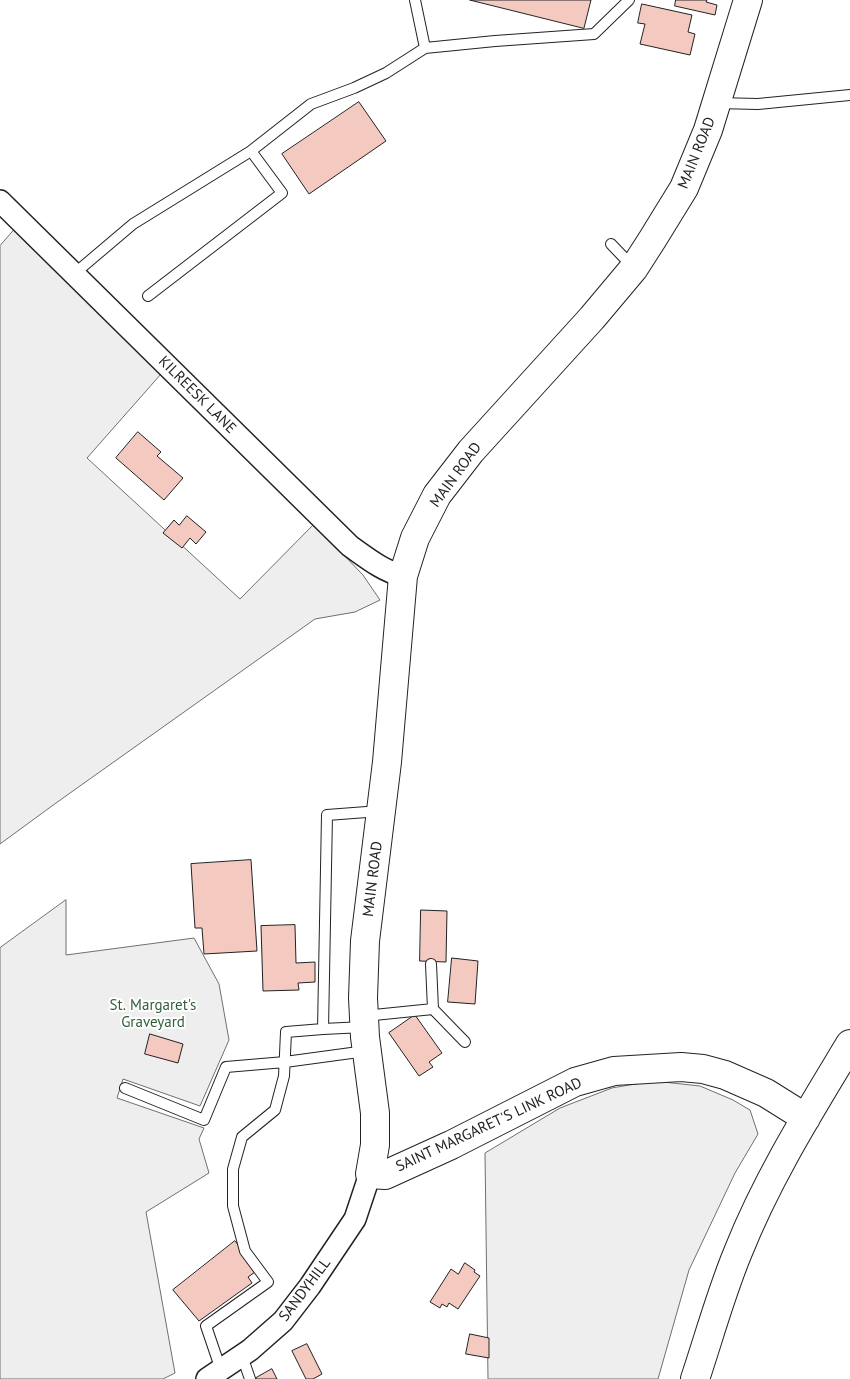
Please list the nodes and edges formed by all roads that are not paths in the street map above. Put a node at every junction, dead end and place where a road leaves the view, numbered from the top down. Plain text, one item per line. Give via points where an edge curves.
1 (415, 0) edge
2 (629, 0) edge
3 (748, 0) edge
4 (425, 48) junction
5 (850, 96) edge
6 (716, 103) junction
7 (251, 151) junction
8 (0, 201) edge
9 (611, 244) dead end
10 (634, 268) junction
11 (74, 274) junction
12 (148, 296) dead end
13 (403, 576) junction
14 (381, 811) junction
15 (431, 964) dead end
16 (433, 1009) junction
17 (323, 1029) junction
18 (365, 1031) junction
19 (465, 1042) dead end
20 (850, 1044) edge
21 (285, 1062) junction
22 (125, 1088) dead end
23 (806, 1118) junction
24 (370, 1174) junction
25 (242, 1356) junction
26 (214, 1375) edge
27 (250, 1379) edge
28 (695, 1379) edge

1 - 4 lane
2 - 4 lane via 594,34
3 - 6 main road, MAIN ROAD
4 - 7 lane via 386,73 312,104
5 - 6 lane via 758,104
6 - 10 main road, MAIN ROAD via 684,188
7 - 11 lane via 133,224
7 - 12 lane via 282,193
8 - 11 street, KILREESK LANE
9 - 10 lane
10 - 13 main road, MAIN ROAD via 471,451 437,495 415,538
11 - 13 street, KILREESK LANE via 350,546 374,563
13 - 14 main road, MAIN ROAD
14 - 17 lane via 327,814
14 - 18 main road, MAIN ROAD via 365,941
15 - 16 lane
16 - 18 lane
16 - 19 lane
17 - 18 lane
17 - 21 lane via 286,1032
18 - 21 lane
18 - 24 main road, MAIN ROAD via 375,1113 375,1145
20 - 23 main road
21 - 22 lane via 226,1067 204,1120
21 - 26 lane via 275,1110 242,1137 233,1169 233,1206 245,1251 268,1282 206,1326
23 - 24 main road, SAINT MARGARET'S LINK ROAD via 766,1093 725,1074 681,1067 614,1071 575,1082 385,1175
23 - 28 main road via 771,1179 738,1253
24 - 25 street, SANDYHILL via 355,1219 310,1286 283,1321
25 - 26 street, SANDYHILL
25 - 27 lane

